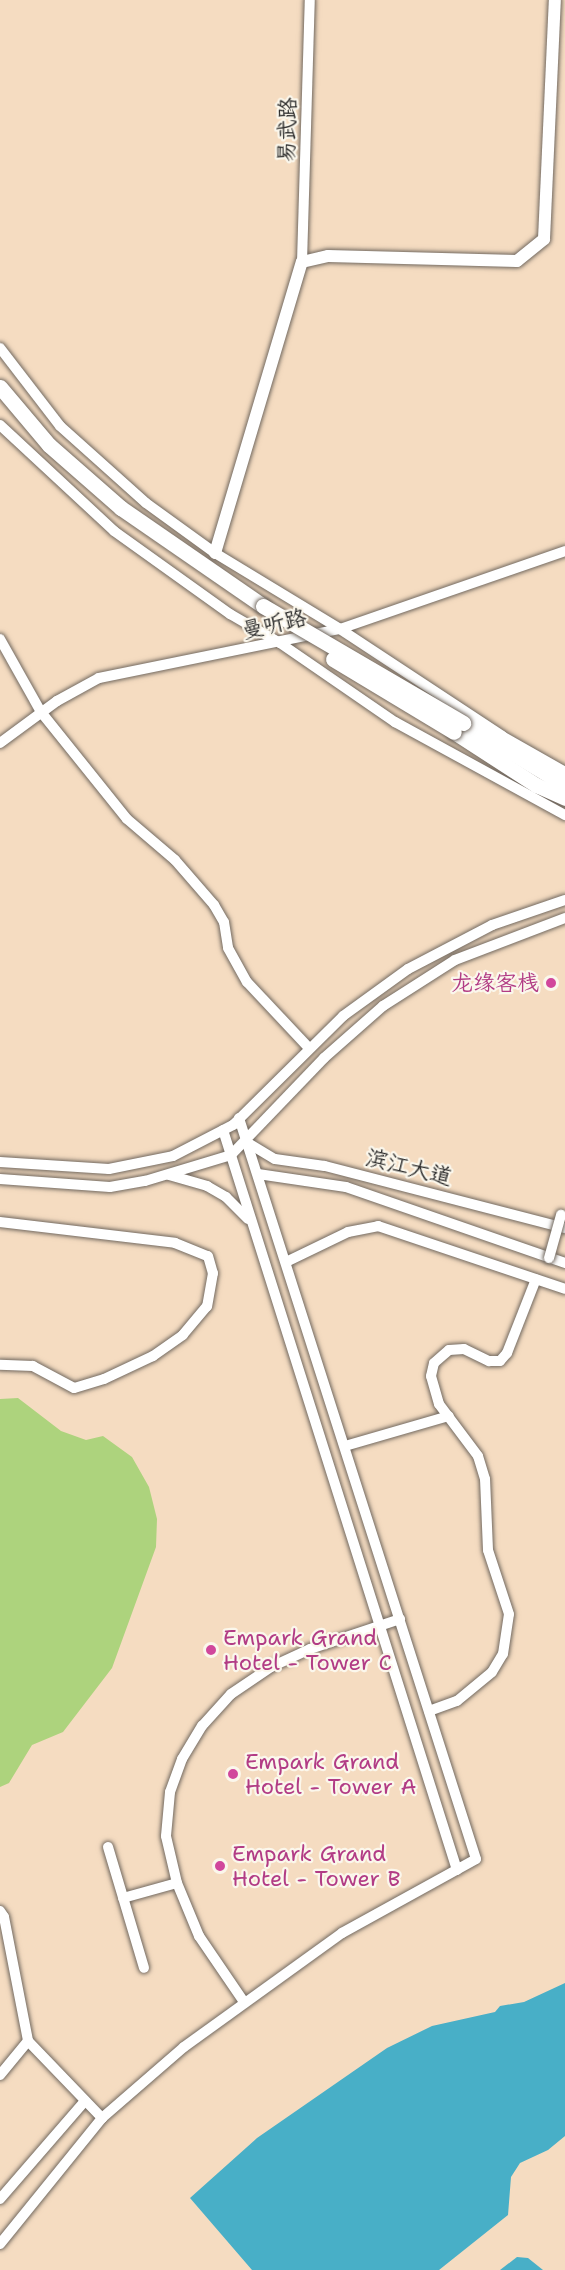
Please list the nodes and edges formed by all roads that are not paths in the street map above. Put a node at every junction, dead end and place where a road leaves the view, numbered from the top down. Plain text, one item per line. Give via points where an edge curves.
1 (310, 0) edge
2 (555, 0) edge
3 (560, 21) edge
4 (302, 262) junction
5 (0, 348) edge
6 (0, 387) edge
7 (0, 402) edge
8 (0, 425) edge
9 (565, 551) edge
10 (214, 553) junction
11 (259, 609) junction
12 (340, 629) junction
13 (0, 639) edge
14 (280, 643) junction
15 (41, 712) junction
16 (459, 728) junction
17 (0, 743) edge
18 (565, 772) edge
19 (565, 785) edge
20 (565, 798) edge
21 (565, 815) edge
22 (565, 900) edge
23 (542, 908) junction
24 (565, 918) edge
25 (547, 924) junction
26 (309, 1048) junction
27 (239, 1118) junction
28 (223, 1131) junction
29 (246, 1142) junction
30 (231, 1155) junction
31 (0, 1162) edge
32 (258, 1174) junction
33 (169, 1175) junction
34 (0, 1179) edge
35 (561, 1215) dead end
36 (0, 1222) edge
37 (254, 1226) junction
38 (565, 1228) edge
39 (549, 1258) junction
40 (286, 1263) junction
41 (565, 1263) edge
42 (536, 1279) junction
43 (565, 1289) edge
44 (0, 1365) edge
45 (449, 1416) junction
46 (345, 1446) junction
47 (400, 1619) junction
48 (381, 1625) junction
49 (429, 1711) junction
50 (108, 1847) dead end
51 (457, 1870) junction
52 (177, 1883) junction
53 (123, 1898) junction
54 (0, 1911) edge
55 (144, 1968) dead end
56 (244, 2002) junction
57 (28, 2041) junction
58 (0, 2075) edge
59 (85, 2101) junction
60 (102, 2118) junction
61 (0, 2199) edge
62 (0, 2244) edge

1 - 4 street, 易武路
2 - 3 main road
3 - 4 main road via 547,230 537,248 517,261 328,256
4 - 10 main road
5 - 10 street via 60,426 146,503
6 - 11 highway via 49,445 121,508
7 - 11 highway via 38,446 120,519
8 - 14 street via 114,531 231,614
9 - 12 street, 曼听路
10 - 12 street
11 - 16 highway, bridge
12 - 14 street, 曼听路
12 - 18 street via 502,736
13 - 15 street
14 - 15 street, 曼听路 via 99,678
14 - 21 street via 394,722
15 - 17 street, 曼听路
15 - 26 street via 127,819 175,860 214,905 224,922 228,948 246,982
16 - 19 highway
16 - 20 highway via 536,785
22 - 23 street
23 - 25 street
23 - 26 street via 492,925 428,957 373,992
24 - 25 street
25 - 29 street via 455,960 383,1006 271,1110
26 - 27 street
27 - 28 street
27 - 29 street
28 - 30 street
28 - 31 street via 173,1156 109,1169
29 - 30 street
29 - 32 street
29 - 38 street, 滨江大道 via 275,1159 325,1166
30 - 33 street
30 - 37 street
32 - 39 street via 346,1187
32 - 40 street
33 - 34 street via 110,1187
33 - 37 street via 207,1186 226,1197
35 - 39 street, bridge
36 - 44 street via 175,1243 208,1256 213,1274 207,1306 183,1335 153,1356 104,1379 74,1388 33,1366
37 - 48 street
39 - 41 street
40 - 42 street via 348,1232 378,1226
40 - 46 street
42 - 43 street
42 - 45 street via 507,1353 500,1361 489,1361 464,1349 449,1350 434,1363 434,1390
45 - 46 street
45 - 49 street via 478,1456 485,1479 488,1550 509,1614 508,1634 503,1654 476,1689
46 - 47 street
47 - 48 street
47 - 49 street
48 - 51 street
48 - 52 street via 271,1667 231,1694 202,1726 182,1759 170,1792 166,1836
49 - 51 street via 476,1859
50 - 53 street
51 - 56 street via 342,1933
52 - 53 street
52 - 56 street via 199,1936
53 - 55 street
54 - 57 street
56 - 60 street via 184,2047
57 - 58 street
57 - 59 street
59 - 60 street
59 - 61 street
60 - 62 street

